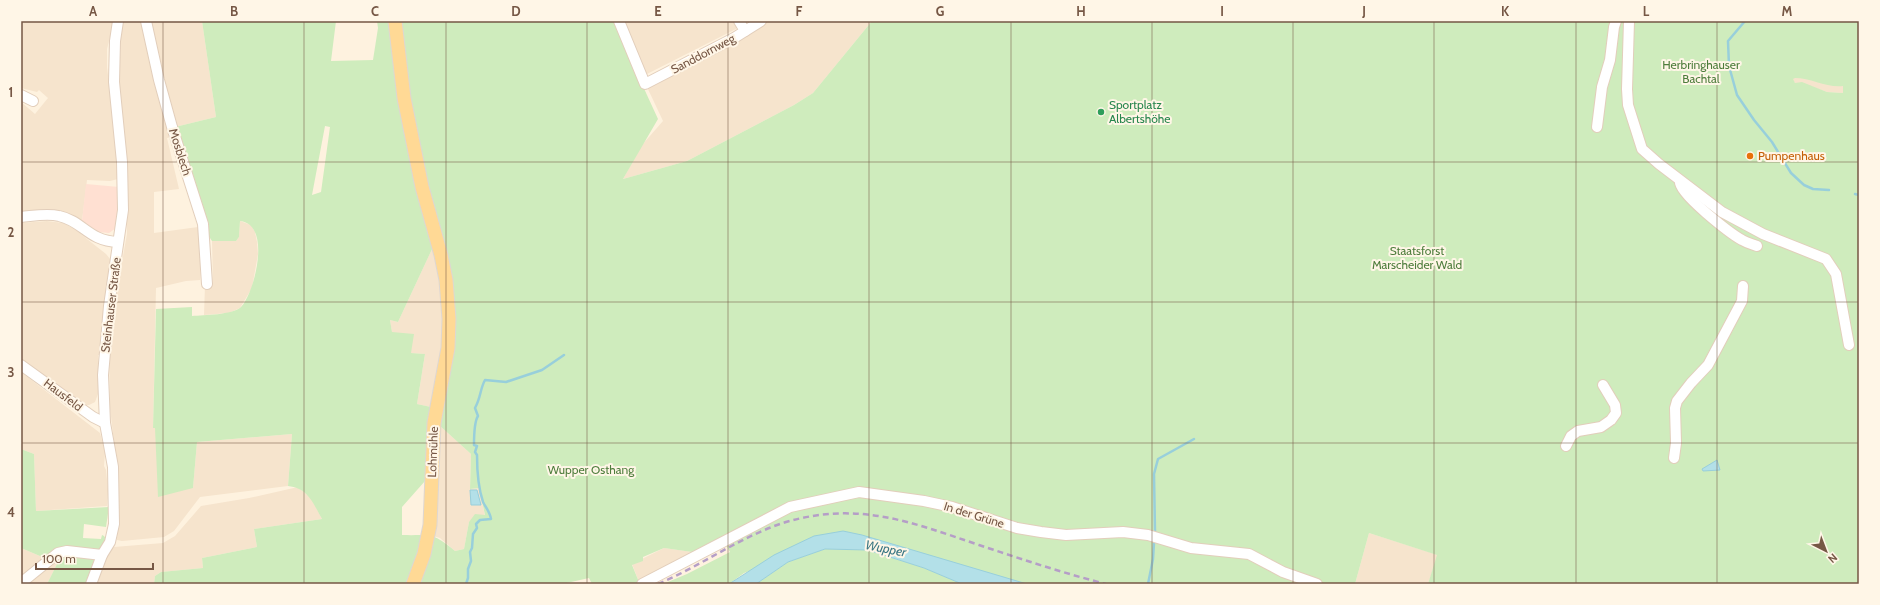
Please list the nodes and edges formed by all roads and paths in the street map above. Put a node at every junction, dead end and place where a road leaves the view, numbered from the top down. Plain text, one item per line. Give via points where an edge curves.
1 (118, 21) edge
2 (146, 21) edge
3 (395, 21) edge
4 (619, 21) edge
5 (739, 21) edge
6 (761, 21) edge
7 (1616, 21) edge
8 (1629, 21) edge
9 (745, 31) junction
10 (21, 95) edge
11 (34, 101) dead end
12 (1597, 127) dead end
13 (1680, 180) junction
14 (21, 217) edge
15 (118, 242) junction
16 (1757, 246) dead end
17 (207, 284) dead end
18 (1743, 286) dead end
19 (1849, 345) dead end
20 (21, 365) edge
21 (1603, 385) dead end
22 (105, 423) junction
23 (1566, 446) dead end
24 (1674, 458) dead end
25 (102, 556) junction
26 (415, 578) edge
27 (21, 583) edge
28 (91, 584) edge
29 (642, 584) edge
30 (1317, 584) edge

1 - 15 street, Steinhauser Straße via 114,82 122,155 123,196 122,224
2 - 17 street, Mosblech via 172,127 203,224
3 - 26 main road, Lohmühle via 404,98 422,187 446,280 449,332 434,423 430,525 424,554
4 - 9 street, Sanddornweg via 645,84
5 - 9 street
6 - 9 street, Sanddornweg
7 - 12 street via 1610,60 1602,87
8 - 13 street via 1628,105 1642,149
10 - 11 street
13 - 16 street via 1679,185 1691,199 1742,240
13 - 19 street via 1722,212 1763,234 1826,259 1836,274
14 - 15 street via 58,216 102,240
15 - 22 street, Steinhauser Straße via 103,375
18 - 24 street via 1742,300 1708,365 1677,401
20 - 22 street, Hausfeld
21 - 23 street via 1615,404 1616,414 1601,427 1578,431 1571,436
22 - 25 street, Steinhauser Straße via 113,467 114,524 110,542
25 - 27 street via 67,551 58,553
25 - 28 street, Steinhauser Straße
29 - 30 street, In der Grüne via 790,507 859,492 938,504 1017,528 1041,532 1066,535 1123,532 1148,535 1191,548 1249,554 1283,572

